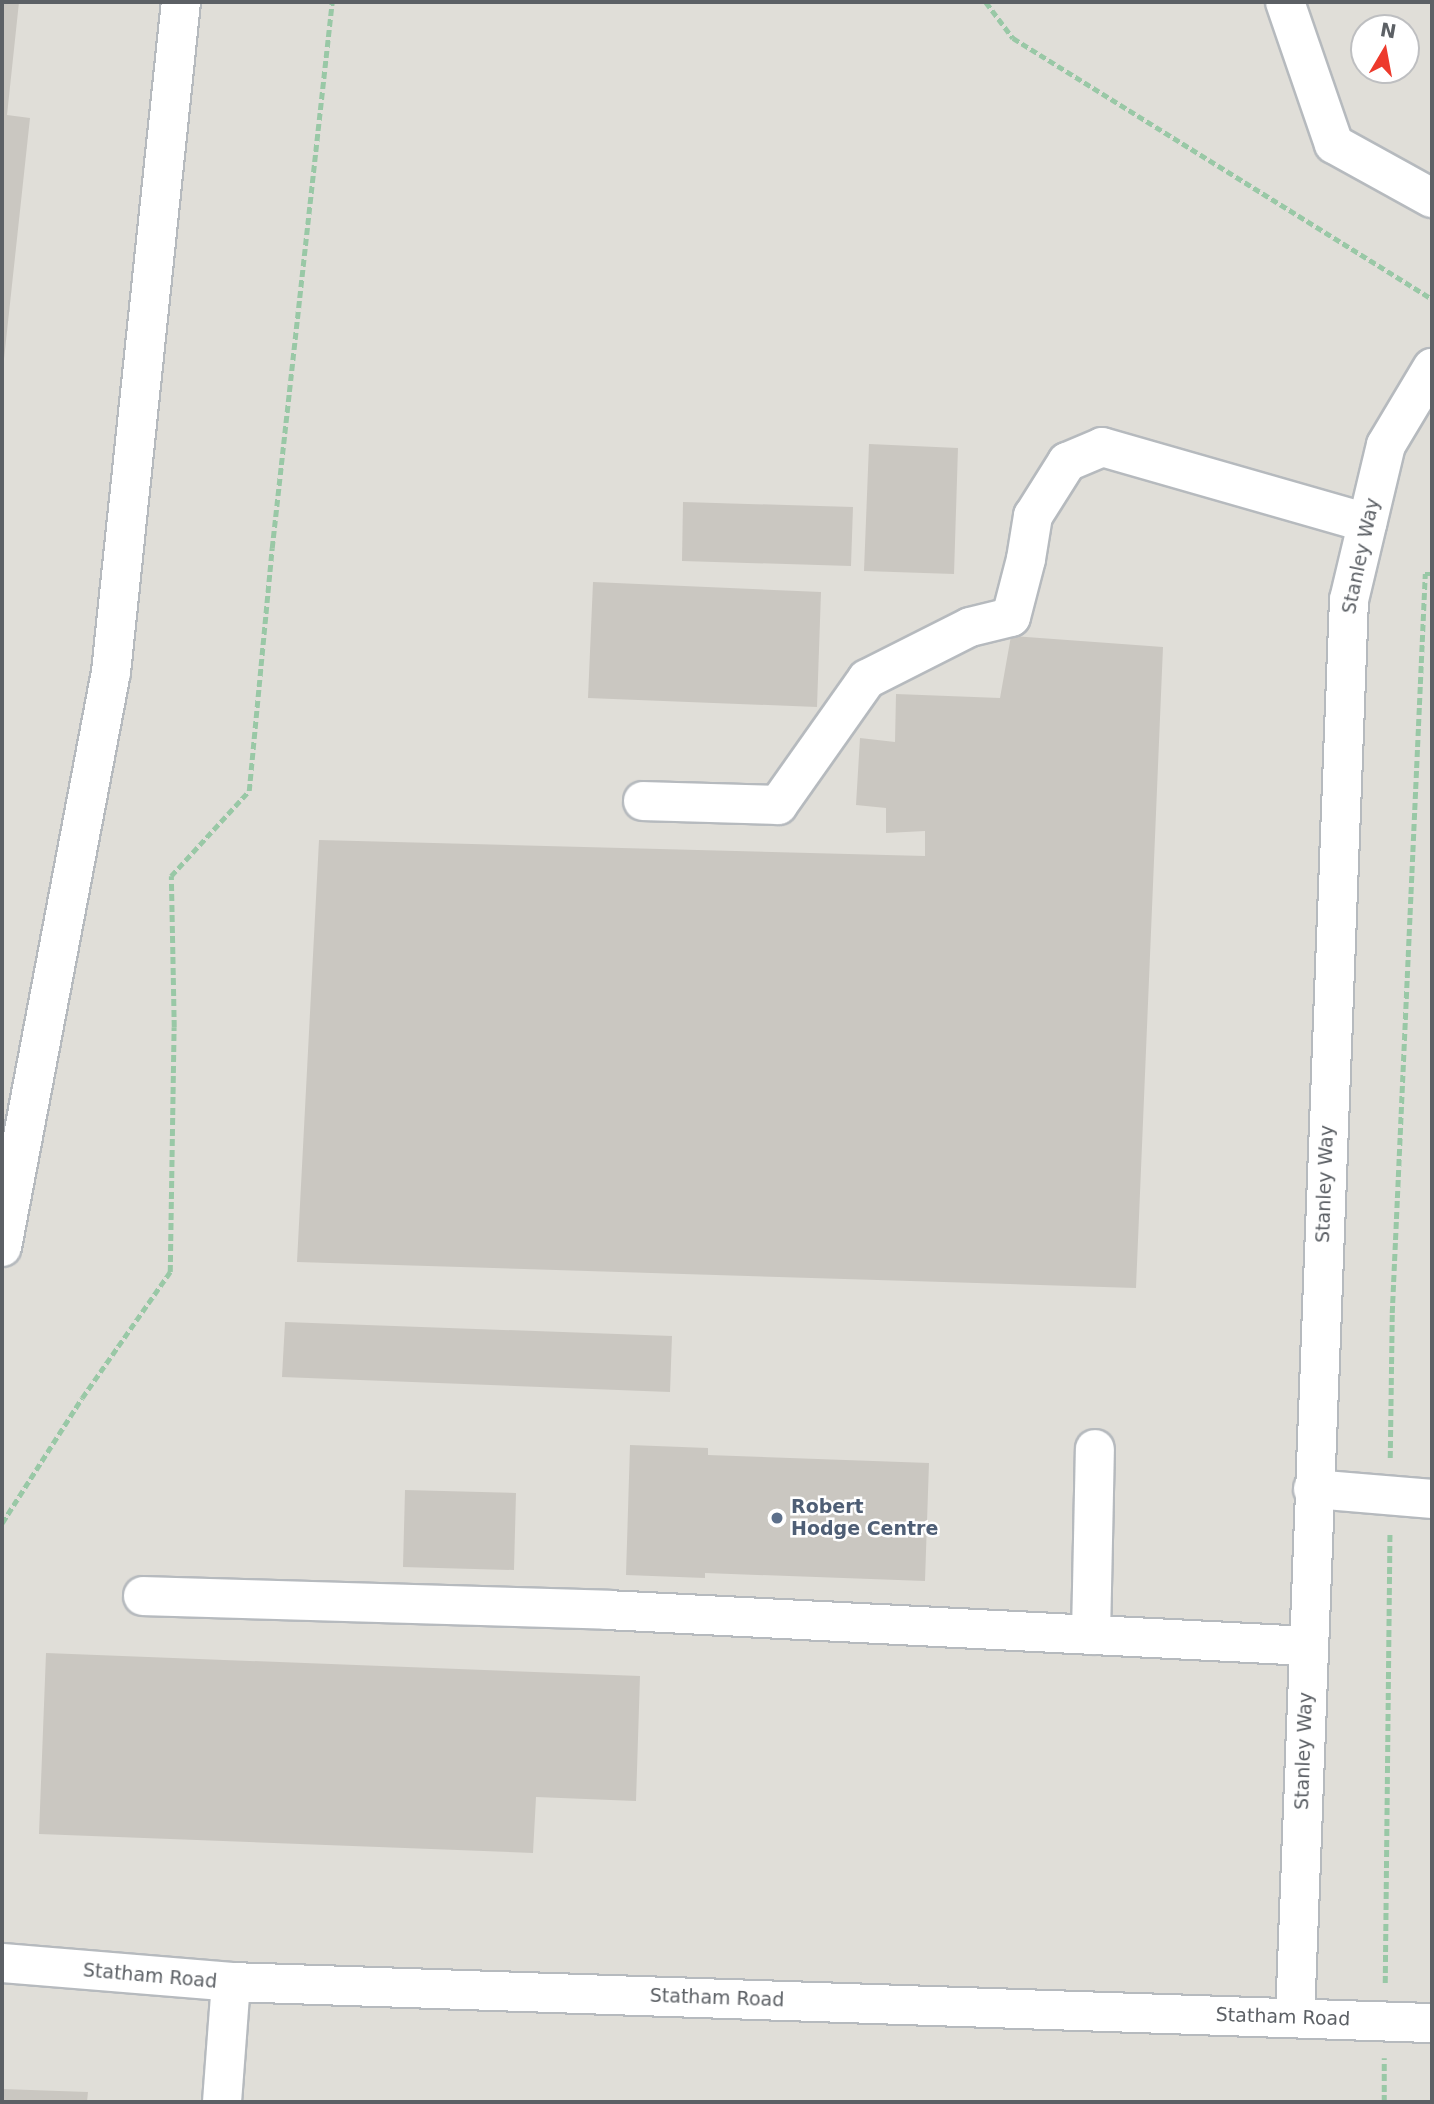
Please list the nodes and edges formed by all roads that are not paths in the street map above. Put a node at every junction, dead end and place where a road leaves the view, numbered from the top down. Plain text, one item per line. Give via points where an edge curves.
1 (181, 2) edge
2 (1285, 2) edge
3 (1432, 198) edge
4 (1432, 368) edge
5 (1367, 523) junction
6 (643, 801) dead end
7 (2, 1247) edge
8 (1095, 1450) dead end
9 (1313, 1489) junction
10 (1432, 1499) edge
11 (143, 1596) dead end
12 (1091, 1634) junction
13 (1307, 1646) junction
14 (2, 1964) edge
15 (231, 1982) junction
16 (1295, 2018) junction
17 (1432, 2023) edge
18 (222, 2102) edge

1 - 7 street via 111,672
2 - 3 street via 1334,144
4 - 5 street, Stanley Way via 1386,445
5 - 6 street via 1102,447 1067,462 1033,516 1011,617 970,627 867,679 778,805
5 - 9 street, Stanley Way via 1349,600
8 - 12 street
9 - 10 street
9 - 13 street, Stanley Way
11 - 12 street via 607,1610
12 - 13 street
13 - 16 street, Stanley Way
14 - 15 street, Statham Road
15 - 16 street, Statham Road
15 - 18 street
16 - 17 street, Statham Road

